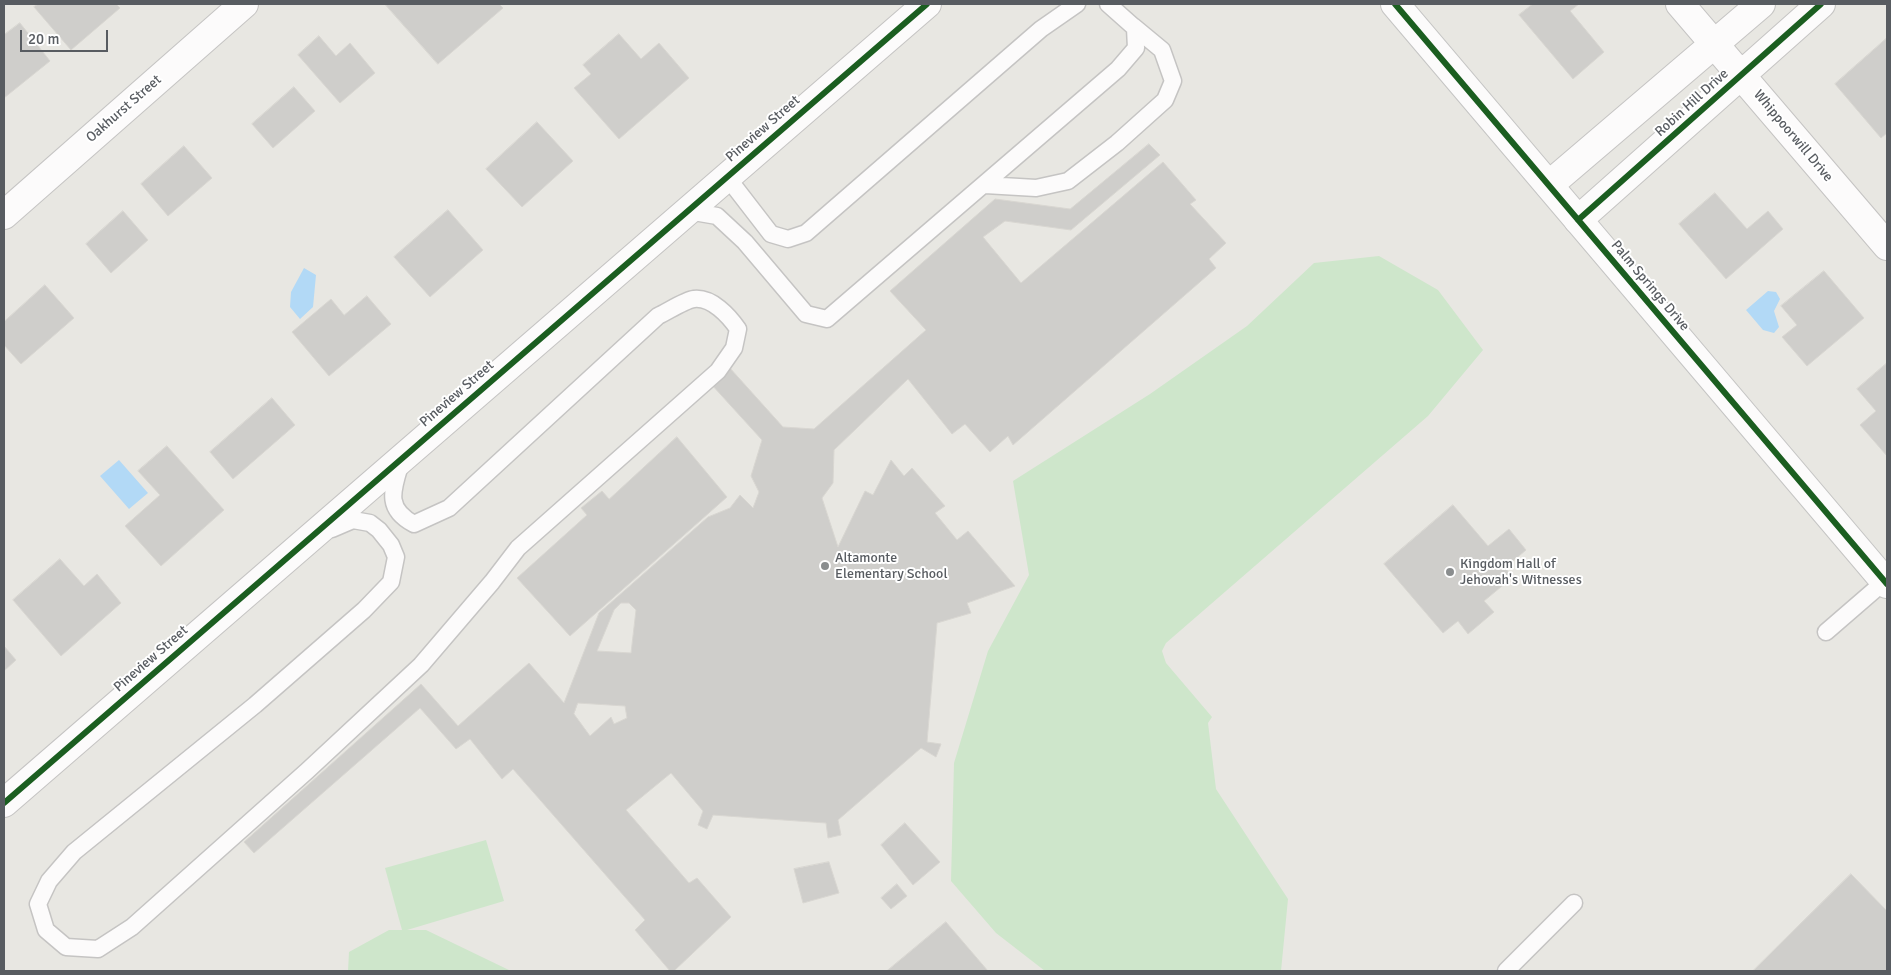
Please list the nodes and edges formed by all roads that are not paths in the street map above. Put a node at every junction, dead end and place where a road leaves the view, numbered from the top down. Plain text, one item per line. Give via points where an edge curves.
1 (244, 4) edge
2 (927, 4) edge
3 (1077, 4) edge
4 (1108, 4) edge
5 (1395, 4) edge
6 (1680, 4) edge
7 (1761, 4) edge
8 (1821, 4) edge
9 (1133, 26) junction
10 (1714, 43) junction
11 (1742, 75) junction
12 (727, 177) junction
13 (985, 185) junction
14 (1549, 185) junction
15 (688, 211) junction
16 (4, 215) edge
17 (1578, 220) junction
18 (1887, 246) edge
19 (402, 458) junction
20 (309, 538) junction
21 (1886, 582) edge
22 (1826, 632) dead end
23 (4, 803) edge
24 (1574, 903) dead end
25 (1506, 971) edge

1 - 16 street, Oakhurst Street
2 - 12 street, Pineview Street
3 - 12 lane via 1042,29 806,233 788,239 771,234
4 - 9 lane
5 - 14 street, Palm Springs Drive
6 - 10 street, Whippoorwill Drive
7 - 10 street
8 - 11 street, Robin Hill Drive
9 - 13 lane via 1136,48 1118,69
9 - 13 lane via 1162,50 1172,81 1165,100 1068,181 1036,188
10 - 11 street, Whippoorwill Drive
10 - 14 street
11 - 17 street, Robin Hill Drive
11 - 18 street, Whippoorwill Drive
12 - 15 street, Pineview Street
13 - 15 lane via 827,319 806,314 745,242 717,216
14 - 17 street, Palm Springs Drive
15 - 19 street, Pineview Street
17 - 21 street, Palm Springs Drive
19 - 20 street, Pineview Street
19 - 20 lane via 392,497 395,509 414,524 449,508 658,316 694,299 728,314 738,329 734,348 718,371 518,548 421,665 307,771 132,928 98,949 66,947 46,930 38,904 49,881 74,852 255,705 364,610 391,582 396,558 392,545 370,523 353,520
20 - 23 street, Pineview Street
21 - 22 lane
24 - 25 lane

